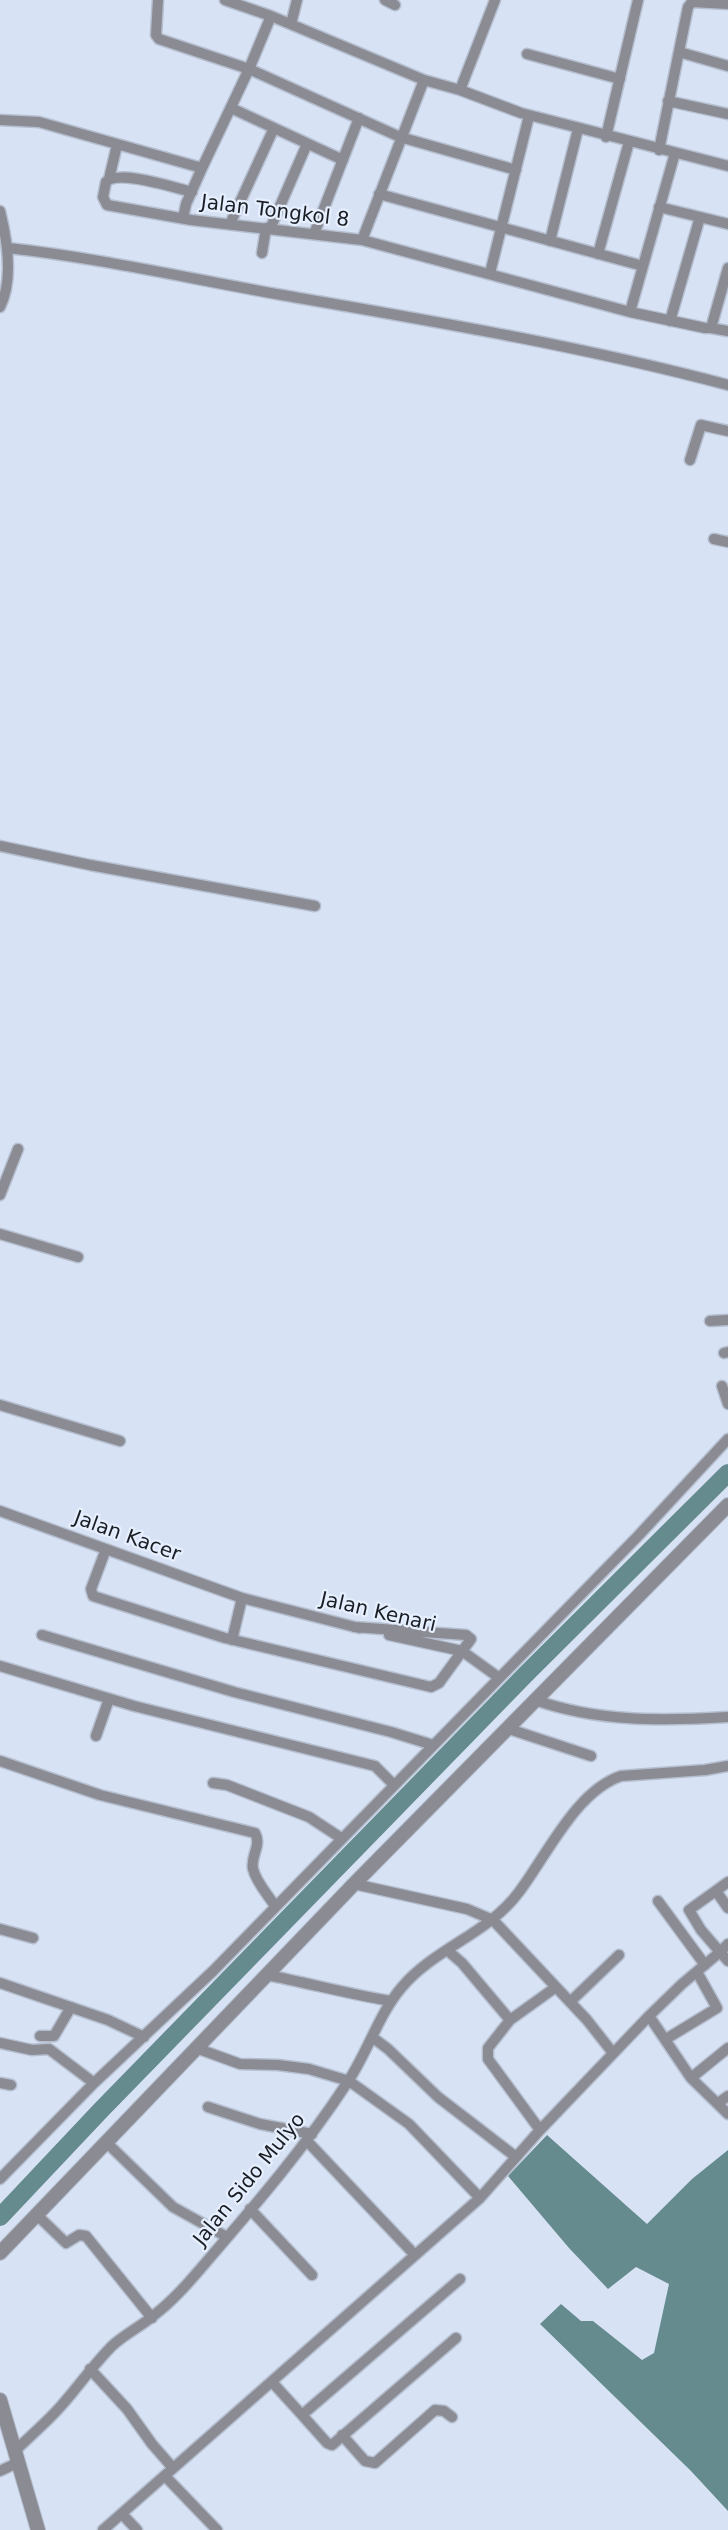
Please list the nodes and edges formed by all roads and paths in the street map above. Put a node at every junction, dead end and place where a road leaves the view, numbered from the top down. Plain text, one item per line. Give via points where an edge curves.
1 (158, 0) edge
2 (225, 0) edge
3 (297, 0) edge
4 (495, 0) edge
5 (638, 0) edge
6 (728, 4) edge
7 (272, 16) junction
8 (291, 24) junction
9 (679, 52) junction
10 (527, 54) dead end
11 (728, 66) edge
12 (249, 69) junction
13 (620, 78) junction
14 (424, 80) junction
15 (460, 90) junction
16 (668, 101) junction
17 (231, 108) junction
18 (728, 114) edge
19 (529, 116) junction
20 (359, 118) junction
21 (0, 120) edge
22 (274, 128) junction
23 (578, 129) junction
24 (400, 137) junction
25 (606, 137) junction
26 (629, 142) junction
27 (307, 144) junction
28 (117, 145) junction
29 (659, 150) junction
30 (675, 153) junction
31 (343, 160) junction
32 (728, 166) edge
33 (202, 168) junction
34 (516, 170) junction
35 (109, 179) junction
36 (192, 192) junction
37 (379, 194) junction
38 (659, 207) junction
39 (0, 211) edge
40 (700, 217) junction
41 (183, 218) junction
42 (230, 224) junction
43 (728, 224) edge
44 (502, 228) junction
45 (2, 229) edge
46 (268, 229) junction
47 (314, 234) junction
48 (363, 240) junction
49 (550, 241) junction
50 (8, 248) junction
51 (262, 253) dead end
52 (598, 254) junction
53 (643, 266) junction
54 (728, 268) edge
55 (490, 273) junction
56 (0, 306) edge
57 (630, 312) junction
58 (670, 321) junction
59 (711, 328) junction
60 (728, 331) edge
61 (728, 385) edge
62 (728, 430) edge
63 (690, 460) dead end
64 (714, 539) dead end
65 (728, 542) edge
66 (0, 846) edge
67 (315, 906) dead end
68 (18, 1149) dead end
69 (0, 1195) edge
70 (0, 1234) edge
71 (78, 1257) dead end
72 (728, 1320) edge
73 (710, 1321) dead end
74 (722, 1386) dead end
75 (0, 1404) edge
76 (728, 1404) edge
77 (728, 1439) edge
78 (120, 1441) dead end
79 (728, 1505) edge
80 (0, 1511) edge
81 (106, 1549) junction
82 (242, 1598) junction
83 (354, 1627) junction
84 (42, 1635) dead end
85 (232, 1640) junction
86 (462, 1651) junction
87 (0, 1666) edge
88 (498, 1677) junction
89 (110, 1699) junction
90 (535, 1700) junction
91 (728, 1717) edge
92 (508, 1729) junction
93 (96, 1736) dead end
94 (433, 1745) junction
95 (591, 1756) dead end
96 (0, 1761) edge
97 (728, 1766) edge
98 (213, 1783) dead end
99 (394, 1785) junction
100 (341, 1838) junction
101 (728, 1882) edge
102 (354, 1884) junction
103 (716, 1891) junction
104 (658, 1901) dead end
105 (276, 1906) junction
106 (728, 1908) edge
107 (493, 1920) junction
108 (0, 1929) edge
109 (33, 1938) dead end
110 (447, 1950) junction
111 (725, 1952) edge
112 (619, 1955) dead end
113 (701, 1968) junction
114 (267, 1975) junction
115 (0, 1983) edge
116 (556, 1987) junction
117 (391, 2001) junction
118 (570, 2002) junction
119 (71, 2007) junction
120 (649, 2016) junction
121 (510, 2020) junction
122 (40, 2036) dead end
123 (144, 2037) junction
124 (372, 2037) junction
125 (666, 2039) junction
126 (0, 2043) edge
127 (196, 2048) junction
128 (728, 2048) edge
129 (613, 2054) junction
130 (691, 2078) junction
131 (349, 2081) junction
132 (94, 2083) junction
133 (728, 2096) edge
134 (718, 2103) junction
135 (208, 2107) dead end
136 (728, 2114) edge
137 (540, 2130) junction
138 (309, 2138) junction
139 (106, 2142) junction
140 (516, 2157) junction
141 (0, 2179) edge
142 (480, 2198) junction
143 (250, 2209) junction
144 (36, 2215) junction
145 (227, 2237) junction
146 (0, 2253) edge
147 (414, 2254) junction
148 (312, 2275) dead end
149 (460, 2279) dead end
150 (152, 2318) junction
151 (456, 2338) dead end
152 (90, 2369) junction
153 (272, 2382) junction
154 (0, 2400) edge
155 (302, 2415) junction
156 (452, 2417) dead end
157 (342, 2435) junction
158 (17, 2457) junction
159 (0, 2471) edge
160 (169, 2471) junction
161 (122, 2514) junction
162 (38, 2530) edge
163 (103, 2530) edge
164 (137, 2530) edge
165 (217, 2530) edge

1 - 12 street via 159,39
2 - 7 street
3 - 8 street
4 - 15 street
5 - 13 street
6 - 9 street via 689,4
7 - 8 street
7 - 12 street
8 - 14 street
9 - 11 street
9 - 16 street
10 - 13 street
12 - 17 street
12 - 20 street
13 - 25 street
14 - 15 street
14 - 24 street
15 - 19 street
16 - 18 street
16 - 29 street
17 - 22 street
17 - 33 street
19 - 23 street
19 - 34 street
20 - 24 street
20 - 31 street
21 - 28 street via 39,122
22 - 27 street
22 - 42 street
23 - 25 street
23 - 49 street
24 - 34 street
24 - 37 street
25 - 26 street
26 - 29 street
26 - 52 street
27 - 31 street
27 - 46 street
28 - 33 street
28 - 35 street
29 - 30 street
30 - 32 street
30 - 38 street
31 - 47 street
33 - 36 street
34 - 44 street
35 - 36 street via 128,177
35 - 41 street, Jalan Tongkol 8 via 103,197 106,204
36 - 41 street
37 - 44 street
37 - 48 street
38 - 40 street
38 - 53 street
39 - 45 street
40 - 43 street
40 - 58 street
41 - 42 street, Jalan Tongkol 8
42 - 46 street, Jalan Tongkol 8
44 - 49 street
44 - 55 street
45 - 50 street
46 - 47 street, Jalan Tongkol 8
46 - 51 street
47 - 48 street, Jalan Tongkol 8
48 - 55 street, Jalan Tongkol 8
49 - 52 street
50 - 56 street via 4,299
50 - 61 street via 165,272 547,342
52 - 53 street
53 - 57 street
54 - 59 street
55 - 57 street, Jalan Tongkol 8
57 - 58 street, Jalan Tongkol 8
58 - 59 street, Jalan Tongkol 8
59 - 60 street, Jalan Tongkol 8
62 - 63 street via 701,425
64 - 65 street
66 - 67 street
68 - 69 street
70 - 71 street
72 - 73 street
74 - 76 street
75 - 78 street
77 - 88 street
79 - 90 street
80 - 81 street, Jalan Kacer
81 - 82 street, Jalan Kacer
81 - 85 street via 91,1589 93,1596
82 - 83 street, Jalan Kenari
82 - 85 street
83 - 86 street, Jalan Kenari
83 - 86 street via 466,1635 471,1639
84 - 94 street
85 - 86 street via 431,1687 439,1683
86 - 88 street, Jalan Kenari
87 - 89 street
88 - 94 street
89 - 93 street
89 - 99 street via 375,1766
90 - 91 street via 588,1715 636,1720
90 - 92 street
92 - 95 street
92 - 102 street
94 - 99 street
96 - 105 street via 100,1795 255,1833 258,1841 252,1867
97 - 107 street, Jalan Sido Mulyo via 621,1776 601,1786 570,1819 519,1893
98 - 100 street via 309,1817
99 - 100 street
100 - 105 street
101 - 103 street
102 - 107 street via 467,1910
102 - 114 street
103 - 106 street
103 - 111 street via 689,1912
104 - 113 street
105 - 123 street
107 - 110 street, Jalan Sido Mulyo
107 - 116 street
108 - 109 street
110 - 117 street, Jalan Sido Mulyo via 409,1979
110 - 121 street
111 - 113 street
112 - 118 street
113 - 120 street
113 - 125 street via 717,2008
114 - 117 street
114 - 127 street
115 - 119 street
116 - 118 street
116 - 121 street
117 - 124 street, Jalan Sido Mulyo
118 - 129 street
119 - 122 street via 54,2036
119 - 123 street
120 - 125 street
120 - 129 street
121 - 137 street via 488,2048 488,2059
123 - 132 street
124 - 131 street, Jalan Sido Mulyo
124 - 140 street via 438,2097
125 - 130 street
126 - 132 street via 32,2050 49,2049
127 - 131 street via 240,2064 309,2069
127 - 139 street
128 - 130 street
129 - 137 street
130 - 134 street
131 - 138 street, Jalan Sido Mulyo
131 - 142 street via 409,2124
132 - 141 street
133 - 134 street
134 - 136 street
135 - 138 street
137 - 140 street
138 - 143 street, Jalan Sido Mulyo
138 - 147 street
139 - 144 street
139 - 145 street via 173,2207
140 - 142 street
142 - 147 street
143 - 145 street, Jalan Sido Mulyo
143 - 148 street
144 - 146 street
144 - 150 street via 63,2241 86,2236
145 - 150 street, Jalan Sido Mulyo
147 - 153 street
149 - 155 street
150 - 152 street, Jalan Sido Mulyo via 127,2334
151 - 157 street
152 - 158 street, Jalan Sido Mulyo
152 - 160 street via 127,2409
153 - 155 street
153 - 160 street
154 - 158 street
155 - 157 street via 330,2445
156 - 157 street via 435,2409 375,2463 365,2461
158 - 159 street, Jalan Sido Mulyo
158 - 162 street
160 - 161 street
160 - 165 street
161 - 163 street
161 - 164 street

